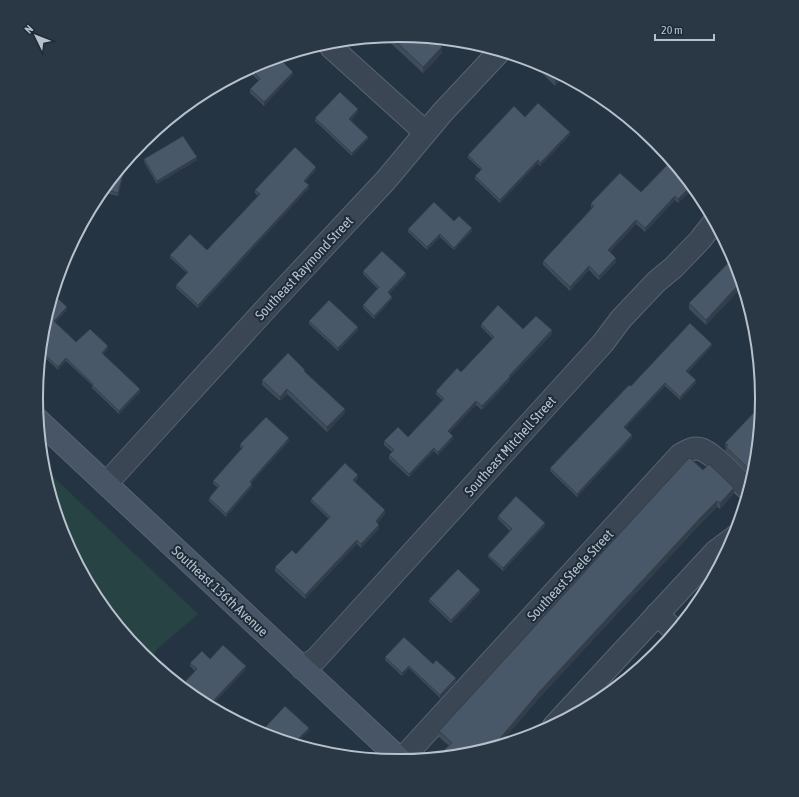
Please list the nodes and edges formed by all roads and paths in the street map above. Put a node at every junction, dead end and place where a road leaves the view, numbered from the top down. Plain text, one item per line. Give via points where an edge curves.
1 (333, 49) edge
2 (496, 55) edge
3 (425, 132) junction
4 (711, 226) edge
5 (44, 426) edge
6 (106, 484) junction
7 (745, 486) edge
8 (724, 545) edge
9 (657, 614) junction
10 (672, 628) edge
11 (302, 668) junction
12 (565, 714) edge
13 (395, 755) edge
14 (408, 755) edge

1 - 3 street
2 - 3 street, Southeast Raymond Street
3 - 6 street, Southeast Raymond Street via 386,180
4 - 11 street, Southeast Mitchell Street via 621,319 598,348 316,659
5 - 6 street, Southeast 136th Avenue
6 - 11 street, Southeast 136th Avenue
7 - 14 street, Southeast Steele Street via 699,448 690,449 680,455
8 - 9 street
9 - 10 street
9 - 12 street
11 - 13 street, Southeast 136th Avenue

